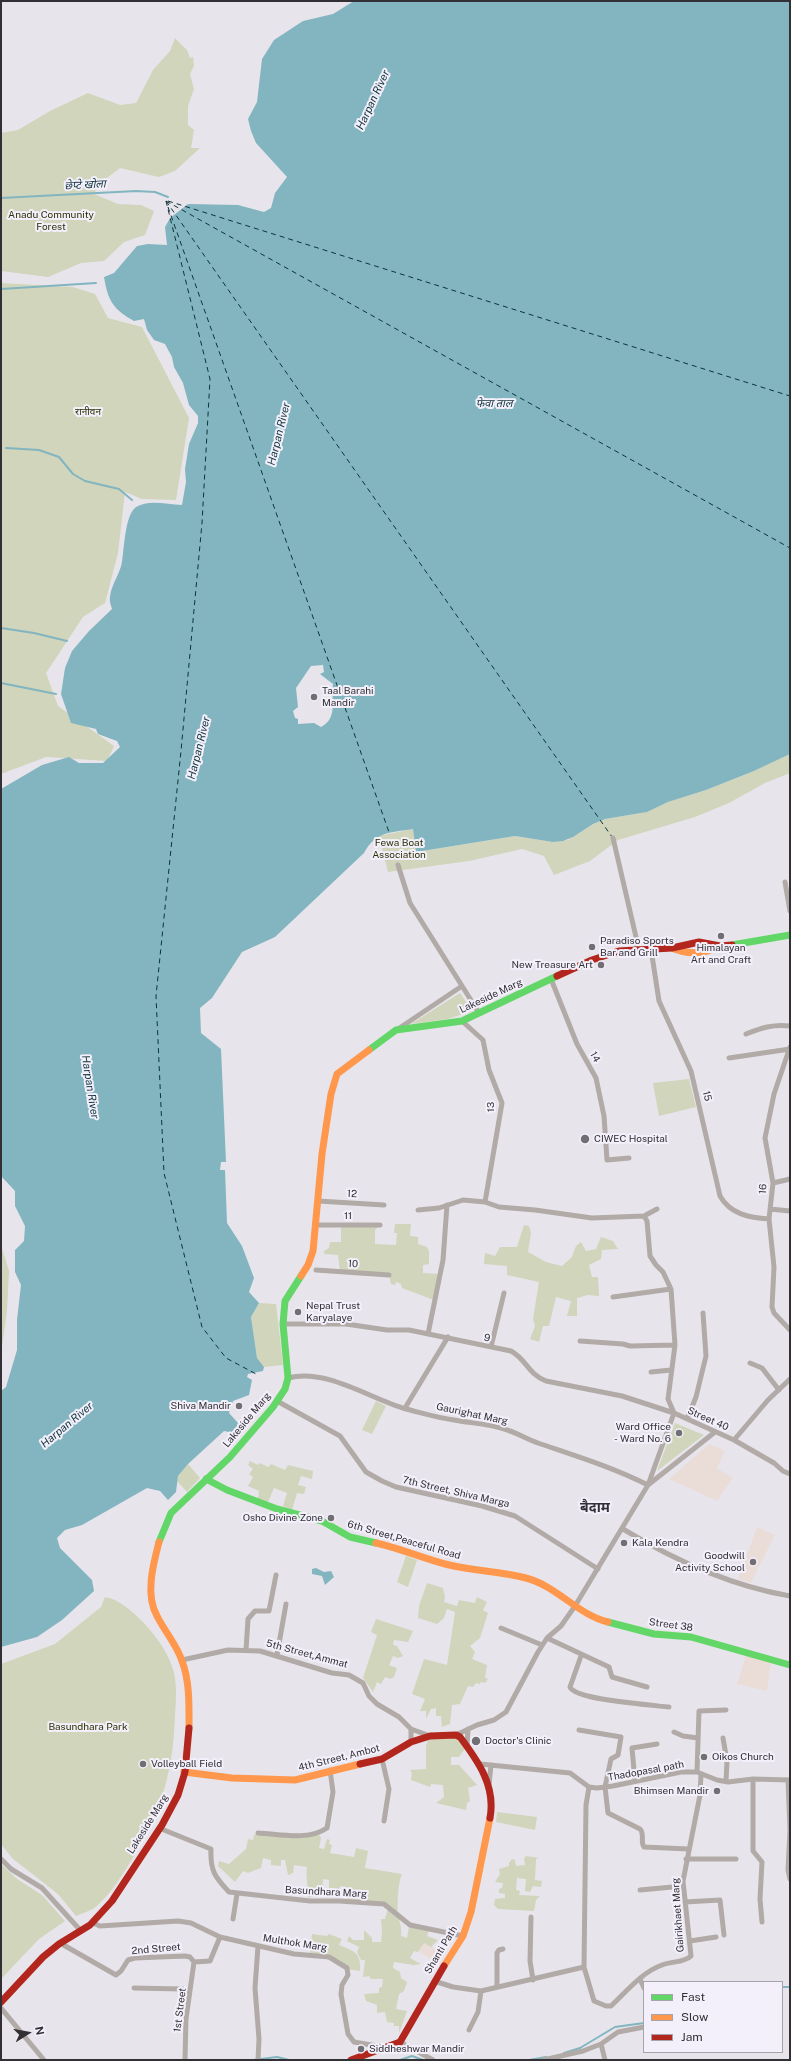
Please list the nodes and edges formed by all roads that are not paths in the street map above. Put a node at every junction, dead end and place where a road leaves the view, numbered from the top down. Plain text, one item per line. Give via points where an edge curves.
1 (613, 838) dead end
2 (398, 865) dead end
3 (785, 882) dead end
4 (790, 911) edge
5 (790, 935) edge
6 (720, 946) junction
7 (672, 948) junction
8 (651, 949) junction
9 (636, 950) junction
10 (552, 979) junction
11 (462, 986) junction
12 (480, 1013) junction
13 (462, 1021) junction
14 (790, 1026) edge
15 (396, 1030) junction
16 (746, 1034) dead end
17 (790, 1048) edge
18 (729, 1058) dead end
19 (629, 1158) dead end
20 (790, 1179) edge
21 (773, 1183) junction
22 (318, 1201) junction
23 (485, 1202) junction
24 (384, 1205) dead end
25 (447, 1205) junction
26 (656, 1209) dead end
27 (770, 1209) junction
28 (418, 1210) dead end
29 (790, 1212) edge
30 (644, 1216) junction
31 (769, 1219) junction
32 (316, 1225) junction
33 (380, 1225) dead end
34 (316, 1270) dead end
35 (389, 1275) dead end
36 (671, 1289) junction
37 (504, 1293) dead end
38 (613, 1297) dead end
39 (703, 1313) dead end
40 (283, 1324) junction
41 (790, 1330) edge
42 (428, 1334) junction
43 (448, 1337) junction
44 (580, 1341) dead end
45 (675, 1345) junction
46 (491, 1347) junction
47 (750, 1363) dead end
48 (671, 1370) junction
49 (651, 1372) dead end
50 (288, 1378) junction
51 (790, 1379) edge
52 (779, 1390) junction
53 (277, 1401) junction
54 (405, 1408) junction
55 (674, 1413) junction
56 (687, 1419) junction
57 (715, 1432) junction
58 (734, 1440) junction
59 (790, 1474) edge
60 (206, 1478) junction
61 (648, 1485) junction
62 (623, 1529) junction
63 (598, 1569) junction
64 (276, 1575) dead end
65 (790, 1596) edge
66 (286, 1604) dead end
67 (575, 1606) junction
68 (501, 1628) dead end
69 (547, 1638) junction
70 (542, 1645) junction
71 (246, 1650) junction
72 (277, 1655) junction
73 (581, 1656) junction
74 (182, 1660) junction
75 (790, 1665) edge
76 (647, 1687) dead end
77 (669, 1707) dead end
78 (726, 1710) dead end
79 (411, 1729) junction
80 (468, 1729) junction
81 (578, 1730) dead end
82 (674, 1732) dead end
83 (456, 1735) junction
84 (430, 1736) junction
85 (698, 1738) junction
86 (723, 1738) dead end
87 (411, 1742) junction
88 (657, 1744) dead end
89 (467, 1746) junction
90 (382, 1759) junction
91 (480, 1764) junction
92 (491, 1765) junction
93 (330, 1770) junction
94 (184, 1772) junction
95 (699, 1773) junction
96 (753, 1779) junction
97 (789, 1780) edge
98 (635, 1781) junction
99 (726, 1781) junction
100 (589, 1787) junction
101 (605, 1787) junction
102 (489, 1788) junction
103 (384, 1821) dead end
104 (159, 1828) junction
105 (258, 1833) dead end
106 (688, 1849) junction
107 (1, 1859) edge
108 (686, 1859) junction
109 (736, 1859) dead end
110 (790, 1879) edge
111 (683, 1886) junction
112 (640, 1890) dead end
113 (237, 1894) junction
114 (685, 1902) junction
115 (531, 1917) dead end
116 (233, 1918) dead end
117 (762, 1922) dead end
118 (93, 1923) junction
119 (81, 1931) junction
120 (724, 1935) dead end
121 (463, 1936) junction
122 (220, 1937) junction
123 (716, 1937) dead end
124 (690, 1941) junction
125 (60, 1944) junction
126 (258, 1946) junction
127 (504, 1949) dead end
128 (194, 1962) junction
129 (584, 1967) junction
130 (640, 1979) junction
131 (533, 1980) junction
132 (434, 1981) junction
133 (643, 1986) edge
134 (497, 1987) junction
135 (134, 1988) dead end
136 (189, 1991) junction
137 (481, 1991) junction
138 (1, 2002) edge
139 (1, 2008) edge
140 (643, 2027) edge
141 (469, 2030) dead end
142 (400, 2042) junction
143 (601, 2044) junction
144 (383, 2047) junction
145 (44, 2060) edge
146 (185, 2060) edge
147 (258, 2060) edge
148 (351, 2060) edge
149 (435, 2060) edge
150 (543, 2060) edge
151 (605, 2060) edge

1 - 9 street via 636,938
2 - 11 street via 410,903
3 - 4 street
5 - 6 main road
6 - 7 main road, Lakeside Marg via 699,942
6 - 7 main road, Lakeside Marg via 709,952 700,953 681,953
7 - 8 main road, Lakeside Marg
8 - 9 main road, Lakeside Marg
8 - 31 street, 15 / 15 via 659,1001 691,1071 720,1196 726,1204 742,1215
9 - 10 main road, Lakeside Marg via 619,951 603,956
10 - 12 main road, Lakeside Marg
10 - 19 street, 14 / 14 via 577,1044 596,1078 604,1116 608,1160
11 - 12 street
11 - 15 street
12 - 13 main road, Lakeside Marg
13 - 15 main road, Lakeside Marg
13 - 23 street, 13 / 13 via 483,1040 489,1070 502,1103
14 - 16 street via 763,1027
15 - 22 main road, Lakeside Marg via 337,1074 330,1102
17 - 18 street
17 - 21 street, 16 / 16 via 766,1127 766,1150
20 - 21 street
21 - 27 street, 16 / 16
22 - 24 street, 12 / 12
22 - 32 main road, Lakeside Marg
23 - 25 street via 463,1200
23 - 30 street via 499,1207 576,1217
25 - 28 street
25 - 42 street via 443,1260
26 - 30 street
27 - 29 street
27 - 31 street, 16 / 16
30 - 36 street via 650,1256 664,1272
31 - 41 street, 16 / 16 via 774,1267 772,1307 774,1313
32 - 33 street, 11 / 11
32 - 40 main road, Lakeside Marg via 311,1259 286,1296
34 - 35 street, 10 / 10
36 - 38 street
36 - 45 street
37 - 46 street
39 - 56 street via 706,1356 696,1397
40 - 42 street, 9 / 9 via 346,1324
40 - 50 main road, Lakeside Marg
42 - 43 street, 9 / 9
43 - 46 street, 9 / 9
43 - 54 street
44 - 45 street via 630,1346
45 - 48 street
46 - 55 street, 9 / 9 via 511,1351 530,1372 546,1382 622,1396
47 - 52 street via 762,1368
48 - 49 street
48 - 55 street via 668,1399
50 - 53 main road, Lakeside Marg via 285,1389
50 - 54 street, Gaurighat Marg via 310,1376 358,1389
51 - 52 street
52 - 58 street
53 - 60 main road, Lakeside Marg via 230,1457
53 - 63 street, 7th Street, Shiva Marga via 340,1436 366,1472 382,1481 396,1487 515,1516
54 - 61 street, Gaurighat Marg via 452,1420 503,1428 618,1470
55 - 56 street, Street 40
55 - 61 street
56 - 57 street, Street 40
57 - 58 street, Street 40
57 - 61 street
58 - 59 street, Street 40
60 - 67 main road, 6th Street,Peaceful Road via 227,1490 277,1509 322,1521 350,1537 395,1547 445,1564 527,1578
60 - 74 main road, Lakeside Marg via 177,1506 165,1522 150,1588 154,1610
61 - 62 street
62 - 63 street
62 - 65 street via 653,1546 737,1584
63 - 67 street
64 - 71 street via 269,1611 255,1610 248,1619
66 - 72 street
67 - 69 street via 561,1626
67 - 75 main road, Street 38 via 595,1619 654,1634 691,1636
68 - 70 street
69 - 70 street
69 - 73 street
70 - 80 street via 506,1712 494,1720
71 - 72 street, 5th Street,Ammat
71 - 74 street, 5th Street,Ammat via 228,1650
72 - 79 street, 5th Street,Ammat via 332,1673 349,1675 363,1683 369,1696 377,1704 399,1717
73 - 76 street via 609,1667 612,1676
73 - 77 street via 570,1687 574,1692
74 - 94 main road, Lakeside Marg via 189,1713
78 - 85 street, Gairikhaet Marg via 700,1711
79 - 84 street, 5th Street,Ammat
79 - 87 street
80 - 83 street
80 - 89 street
81 - 101 street via 621,1737 618,1755 611,1759
82 - 85 street
83 - 84 main road, 4th Street, Ambot
83 - 89 main road via 463,1739
84 - 87 main road, 4th Street, Ambot
85 - 95 street, Gairikhaet Marg
86 - 99 street via 727,1761
87 - 90 main road, 4th Street, Ambot
88 - 98 street via 632,1748
89 - 91 main road
90 - 93 main road, 4th Street, Ambot
90 - 103 street via 389,1790
91 - 92 street
91 - 102 main road, Shanti Path
92 - 100 street via 570,1773
92 - 102 street
93 - 94 main road, 4th Street, Ambot via 287,1780 232,1778
93 - 105 street via 333,1792 327,1828 319,1834 308,1835
94 - 104 main road, Lakeside Marg via 178,1794
95 - 98 street, Thadopasal path via 681,1772
95 - 99 street
95 - 106 street, Gairikhaet Marg via 700,1795
96 - 97 street
96 - 99 street
96 - 117 street via 753,1851 762,1862
97 - 110 street
98 - 101 street, Thadopasal path
100 - 101 street, Thadopasal path
100 - 129 street via 586,1804
101 - 106 street via 608,1813 640,1829 643,1832 644,1847
102 - 121 main road, Shanti Path via 490,1816 471,1912
104 - 113 street, Basundhara Marg via 211,1849 214,1874 229,1892
104 - 118 main road, Lakeside Marg via 117,1893
106 - 108 street, Gairikhaet Marg
107 - 119 street via 11,1869 42,1888
108 - 109 street
108 - 111 street, Gairikhaet Marg
111 - 112 street
111 - 114 street, Gairikhaet Marg
113 - 116 street
113 - 121 street, Basundhara Marg via 310,1901 384,1904 410,1925
114 - 120 street via 720,1900
114 - 124 street, Gairikhaet Marg
115 - 131 street via 530,1960
118 - 119 main road, Lakeside Marg
118 - 122 street, Multhok Marg via 111,1926 178,1921 191,1923
119 - 125 main road, Lakeside Marg
121 - 132 main road, Shanti Path
122 - 126 street, Multhok Marg
122 - 128 street via 210,1961
123 - 124 street
124 - 130 street, Gairikhaet Marg via 690,1956 687,1960 664,1964
125 - 128 street, 2nd Street via 116,1974 121,1972 128,1960 135,1958 185,1956
125 - 138 main road, Lakeside Marg via 27,1973
126 - 144 street, Multhok Marg via 294,1954 329,1957 346,1968 348,1975 342,1985 341,1994 348,2034 354,2042
126 - 147 street via 255,1988
127 - 134 street via 497,1953
128 - 136 street, 1st Street
129 - 130 street, Gairikhaet Marg via 594,2002 606,2006 611,2006
129 - 131 street
130 - 133 street
131 - 134 street
132 - 137 street
132 - 142 main road, Shanti Path
134 - 137 street
135 - 136 street
136 - 146 street, 1st Street
137 - 141 street via 478,2012
139 - 145 street
140 - 143 street via 618,2032
142 - 144 main road
142 - 149 street
143 - 150 street
143 - 151 street
144 - 148 main road

